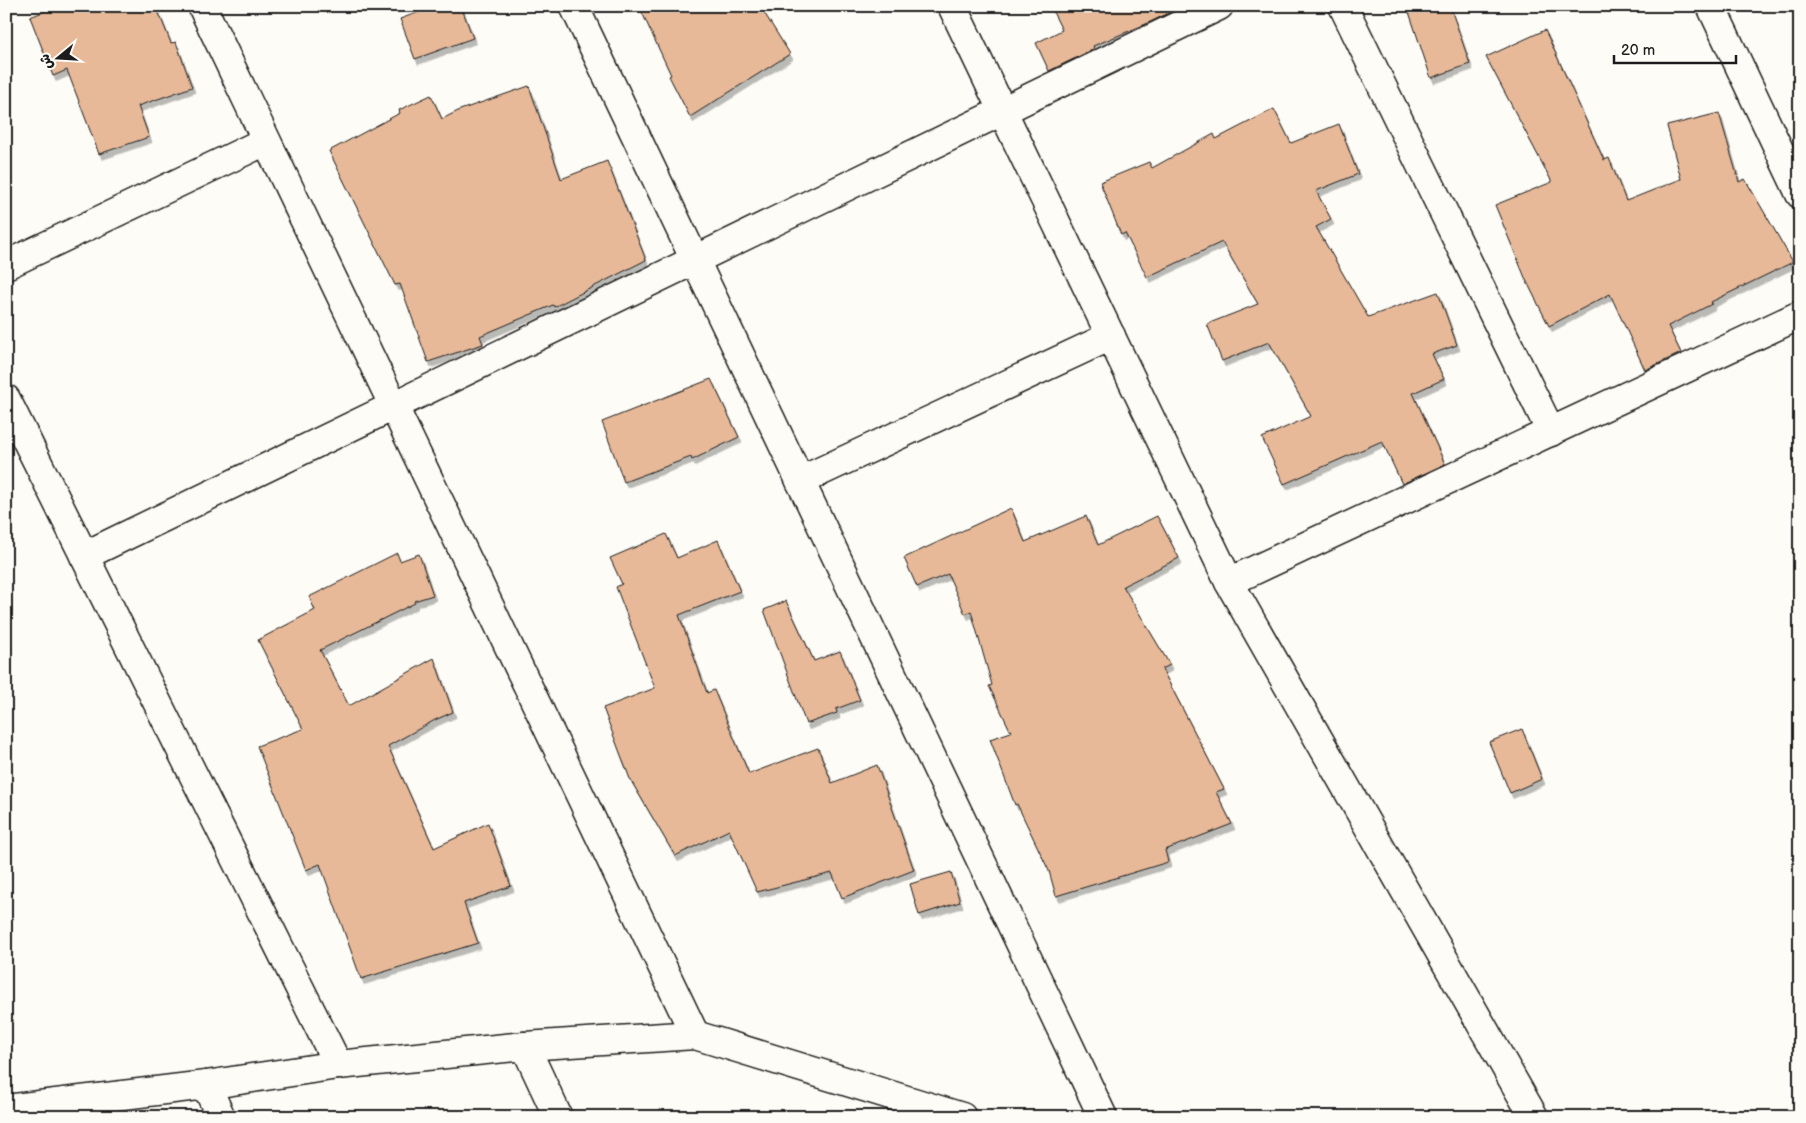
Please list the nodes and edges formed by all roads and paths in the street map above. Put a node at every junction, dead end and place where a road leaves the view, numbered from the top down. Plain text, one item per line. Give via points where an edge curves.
1 (202, 6) edge
2 (574, 6) edge
3 (952, 6) edge
4 (1220, 6) edge
5 (1343, 6) edge
6 (1711, 6) edge
7 (1003, 111) junction
8 (266, 141) junction
9 (1800, 194) edge
10 (695, 260) junction
11 (6, 264) edge
12 (1800, 315) edge
13 (1111, 336) junction
14 (6, 399) edge
15 (393, 406) junction
16 (1551, 432) junction
17 (800, 482) junction
18 (84, 556) junction
19 (1229, 582) junction
20 (695, 1035) junction
21 (525, 1046) junction
22 (338, 1065) junction
23 (206, 1085) junction
24 (878, 1090) junction
25 (6, 1108) edge
26 (221, 1117) edge
27 (558, 1117) edge
28 (890, 1117) edge
29 (962, 1117) edge
30 (1103, 1117) edge
31 (1534, 1117) edge

1 - 8 street
2 - 10 street
3 - 7 street
4 - 7 street
5 - 16 street
6 - 9 street
7 - 10 street
7 - 13 street
8 - 11 street
8 - 15 street
10 - 15 street
10 - 17 street
12 - 16 street
13 - 17 street
13 - 19 street
14 - 18 street
15 - 18 street
15 - 20 street
16 - 19 street
17 - 30 street
18 - 22 street
19 - 31 street
20 - 21 street
20 - 24 street
21 - 22 street
21 - 27 street
22 - 23 street
23 - 25 street
23 - 26 street
24 - 28 street
24 - 29 street

